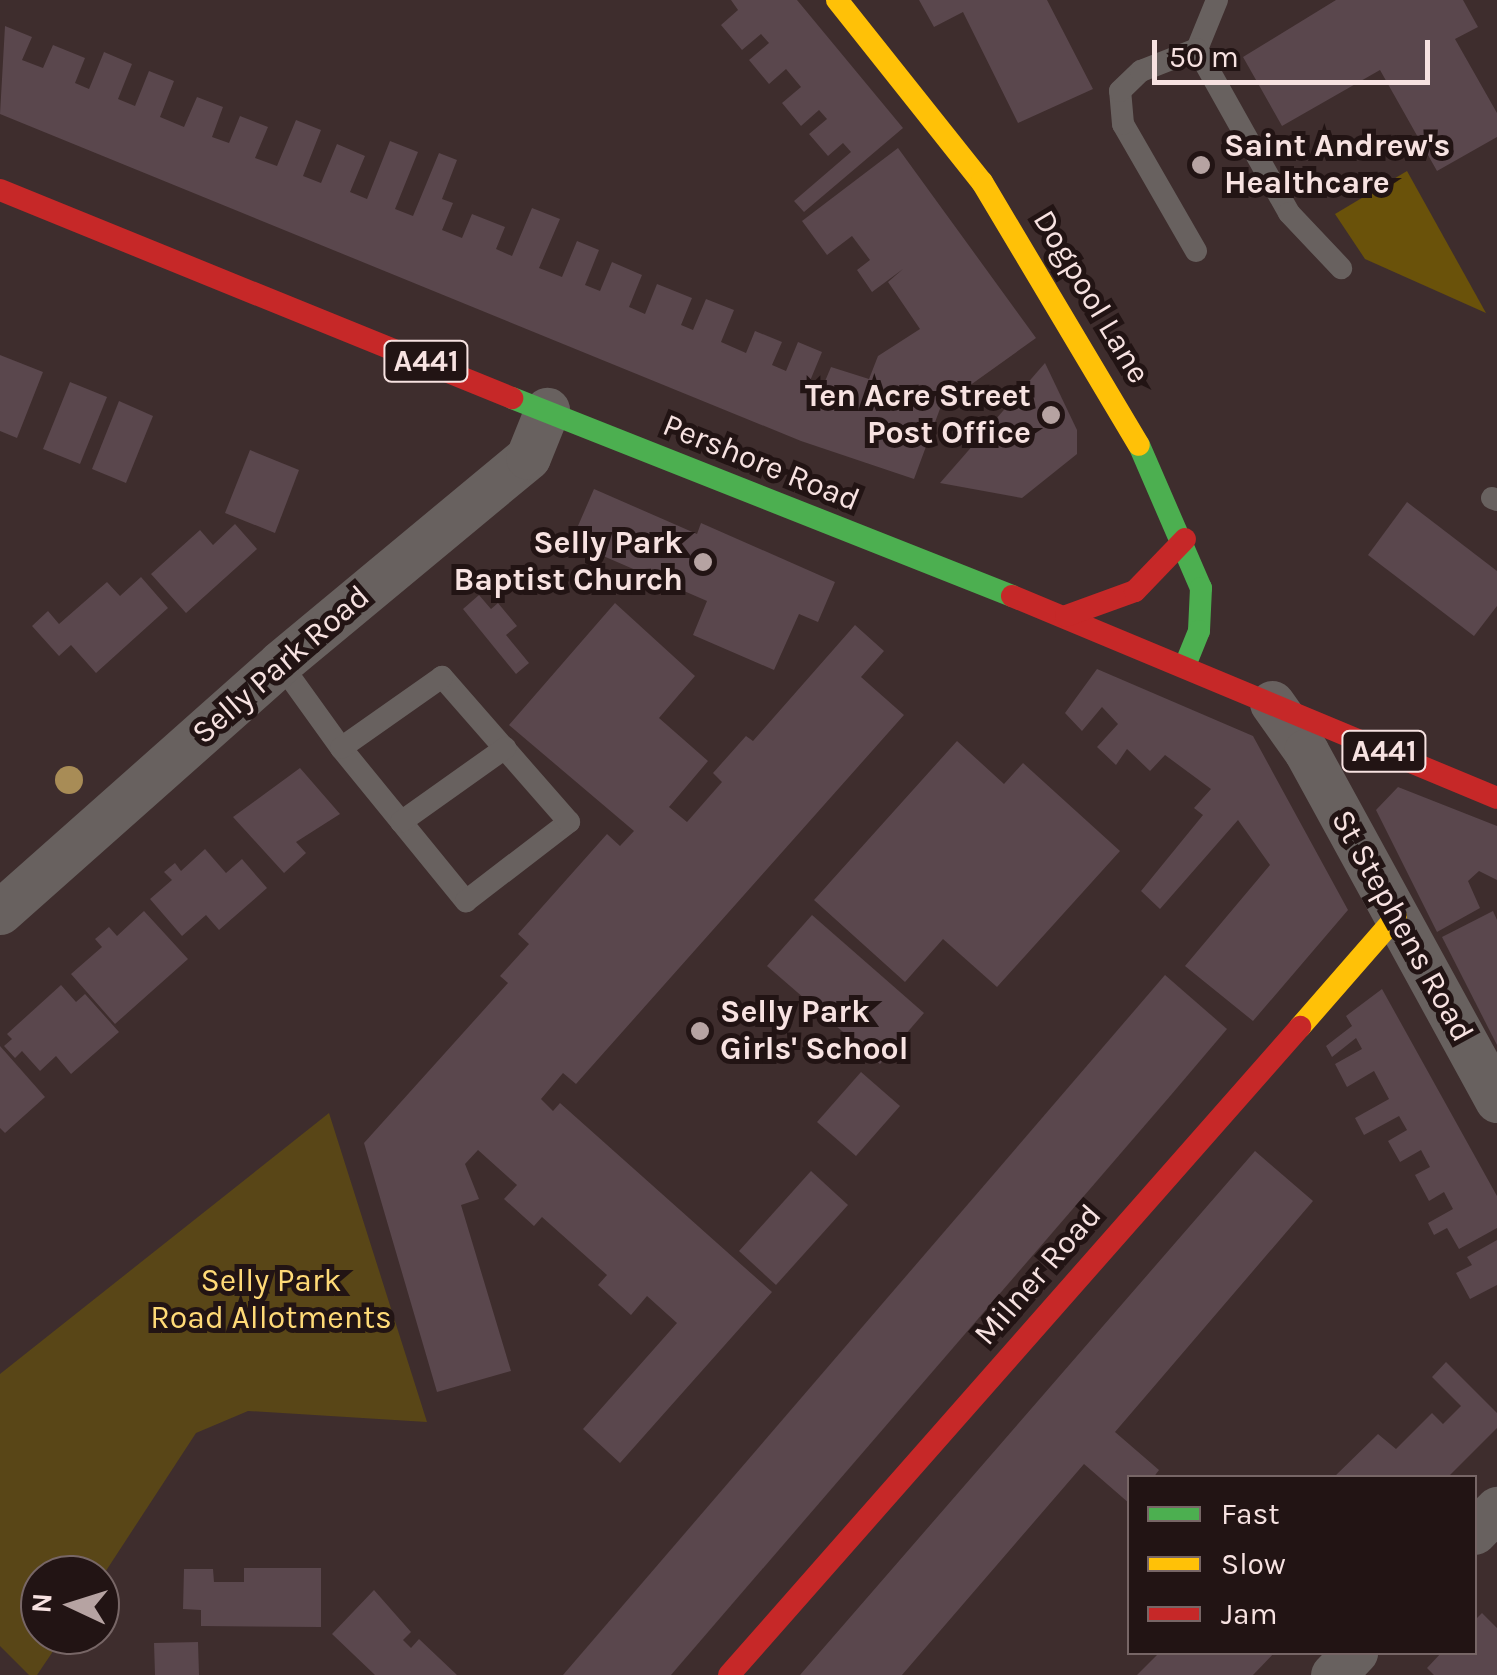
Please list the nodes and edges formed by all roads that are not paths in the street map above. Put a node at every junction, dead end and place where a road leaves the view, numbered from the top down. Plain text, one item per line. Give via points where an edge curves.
1 (837, 0) edge
2 (1218, 0) edge
3 (1198, 49) junction
4 (0, 190) edge
5 (1196, 251) dead end
6 (1340, 268) dead end
7 (548, 410) junction
8 (1185, 539) junction
9 (1066, 616) junction
10 (280, 664) junction
11 (1185, 666) junction
12 (1272, 703) junction
13 (341, 748) junction
14 (504, 748) junction
15 (1497, 798) edge
16 (401, 822) junction
17 (0, 912) edge
18 (1396, 917) junction
19 (1497, 1100) edge
20 (1497, 1509) edge
21 (1477, 1529) edge
22 (1352, 1655) edge
23 (730, 1675) edge
24 (1333, 1675) edge

1 - 8 street, Dogpool Lane via 982,182 1088,344
2 - 3 lane
3 - 5 lane via 1142,71 1120,91 1123,124
3 - 6 lane via 1289,214
4 - 7 street, Pershore Road / A441
7 - 9 street, Pershore Road / A441
7 - 10 street, Selly Park Road via 528,457
8 - 9 street via 1136,590
8 - 11 street, Dogpool Lane via 1200,588 1200,631
9 - 11 street, Pershore Road / A441
10 - 13 lane
10 - 17 street, Selly Park Road
11 - 12 street, Pershore Road / A441
12 - 15 street, Pershore Road / A441
12 - 18 street, St Stephens Road via 1306,751
13 - 14 lane via 442,677
13 - 16 lane
14 - 16 lane
14 - 16 lane via 569,822 466,901
18 - 19 street, St Stephens Road
18 - 23 street, Milner Road
20 - 21 street
22 - 24 street

